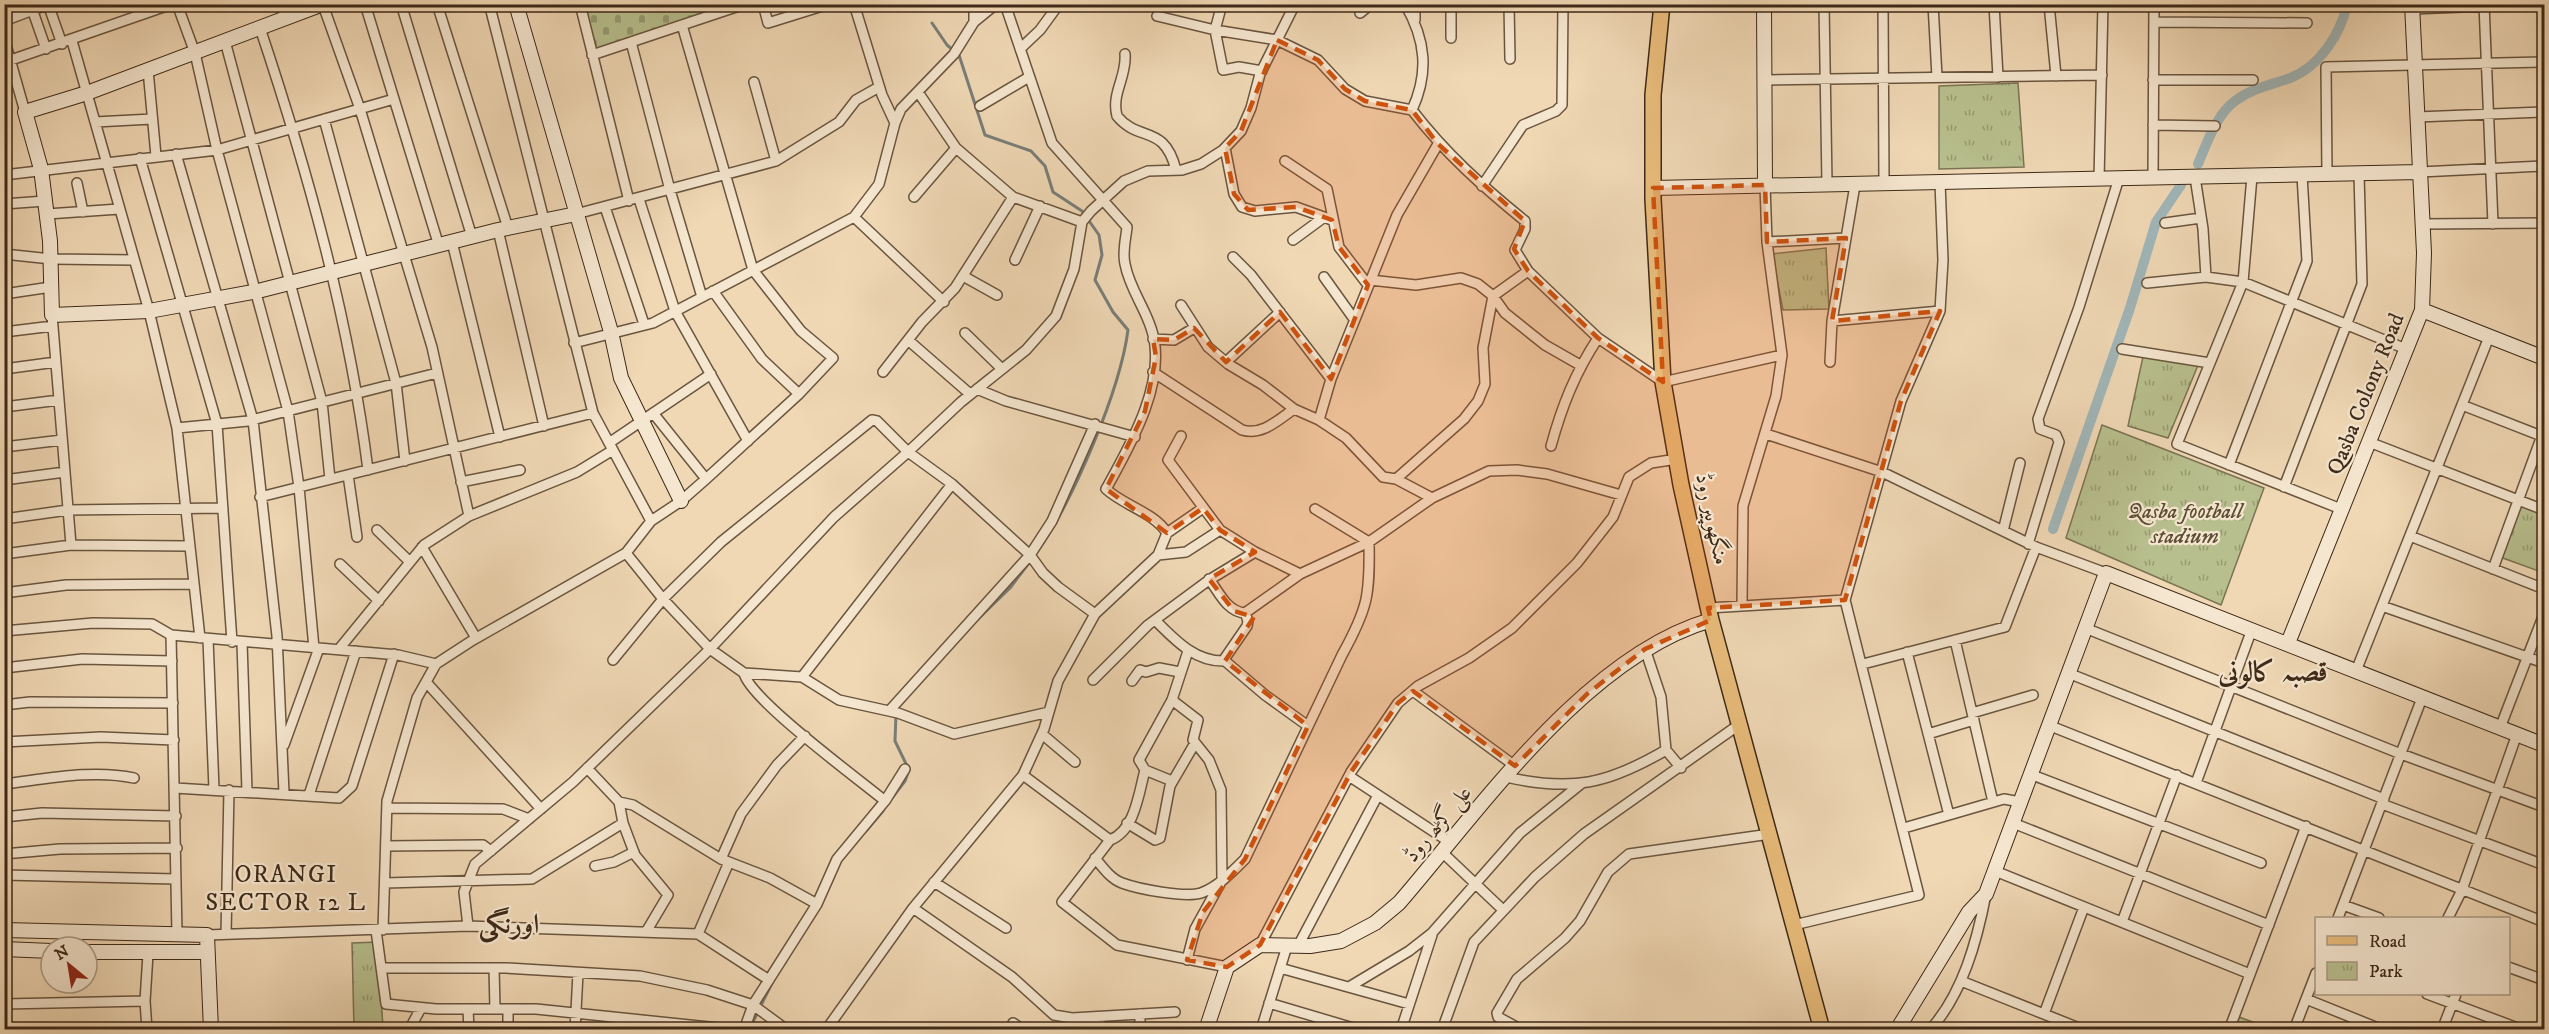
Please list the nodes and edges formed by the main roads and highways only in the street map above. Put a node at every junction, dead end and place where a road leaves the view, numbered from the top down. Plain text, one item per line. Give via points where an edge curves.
1 (1662, 4) edge
2 (1822, 1029) edge

1 - 2 main road, منگھوپیر روڈ via 1653,95 1653,188 1663,382 1710,614

